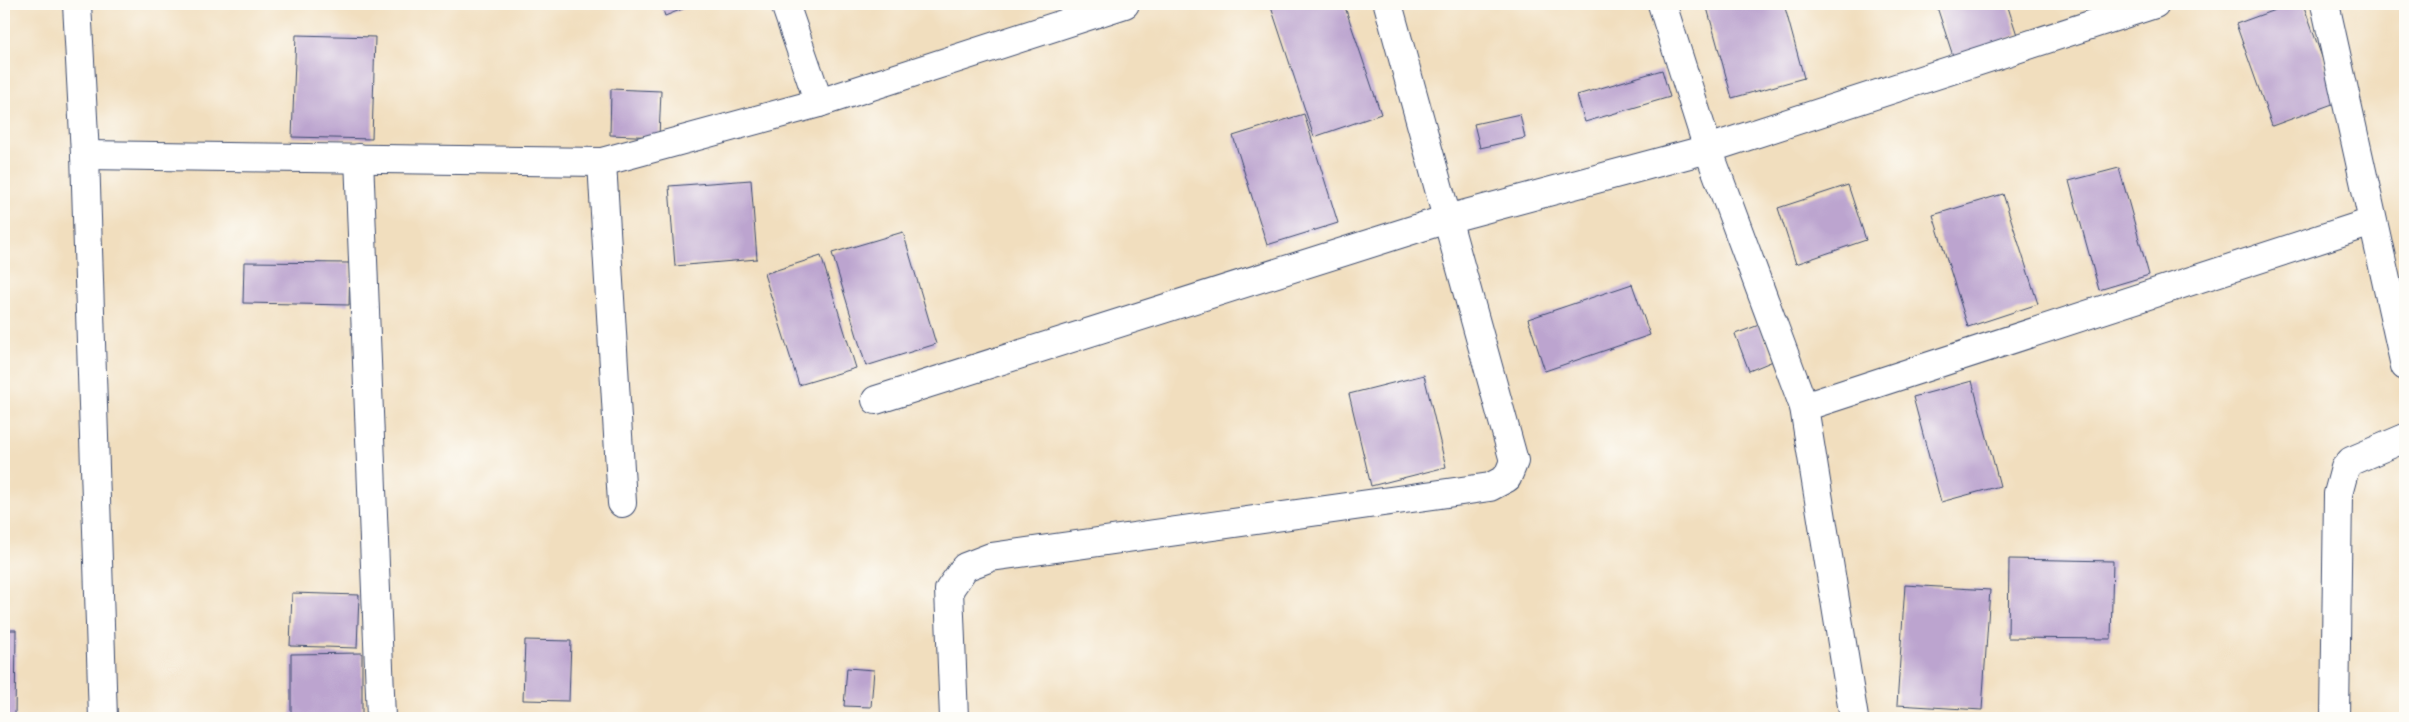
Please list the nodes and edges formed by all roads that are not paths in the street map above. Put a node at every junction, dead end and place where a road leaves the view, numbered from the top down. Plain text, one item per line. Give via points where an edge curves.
1 (77, 4) edge
2 (785, 4) edge
3 (1126, 4) edge
4 (1388, 4) edge
5 (1662, 4) edge
6 (2155, 4) edge
7 (2325, 4) edge
8 (819, 103) junction
9 (1708, 149) junction
10 (85, 155) junction
11 (359, 158) junction
12 (602, 162) junction
13 (1447, 219) junction
14 (2372, 222) junction
15 (2405, 366) edge
16 (876, 400) dead end
17 (1804, 407) junction
18 (2405, 438) edge
19 (622, 503) dead end
20 (103, 718) edge
21 (381, 718) edge
22 (954, 718) edge
23 (1854, 718) edge
24 (2335, 718) edge

1 - 10 street
2 - 8 street
3 - 8 street
4 - 13 street
5 - 9 street
6 - 9 street
7 - 14 street
8 - 12 street
9 - 13 street
9 - 17 street
10 - 11 street
10 - 20 street
11 - 12 street
11 - 21 street
12 - 19 street
13 - 16 street
13 - 22 street via 1514,461 1507,478 1490,487 991,557 965,567 949,590
14 - 15 street
14 - 17 street
17 - 23 street
18 - 24 street via 2351,461 2345,468 2338,494

